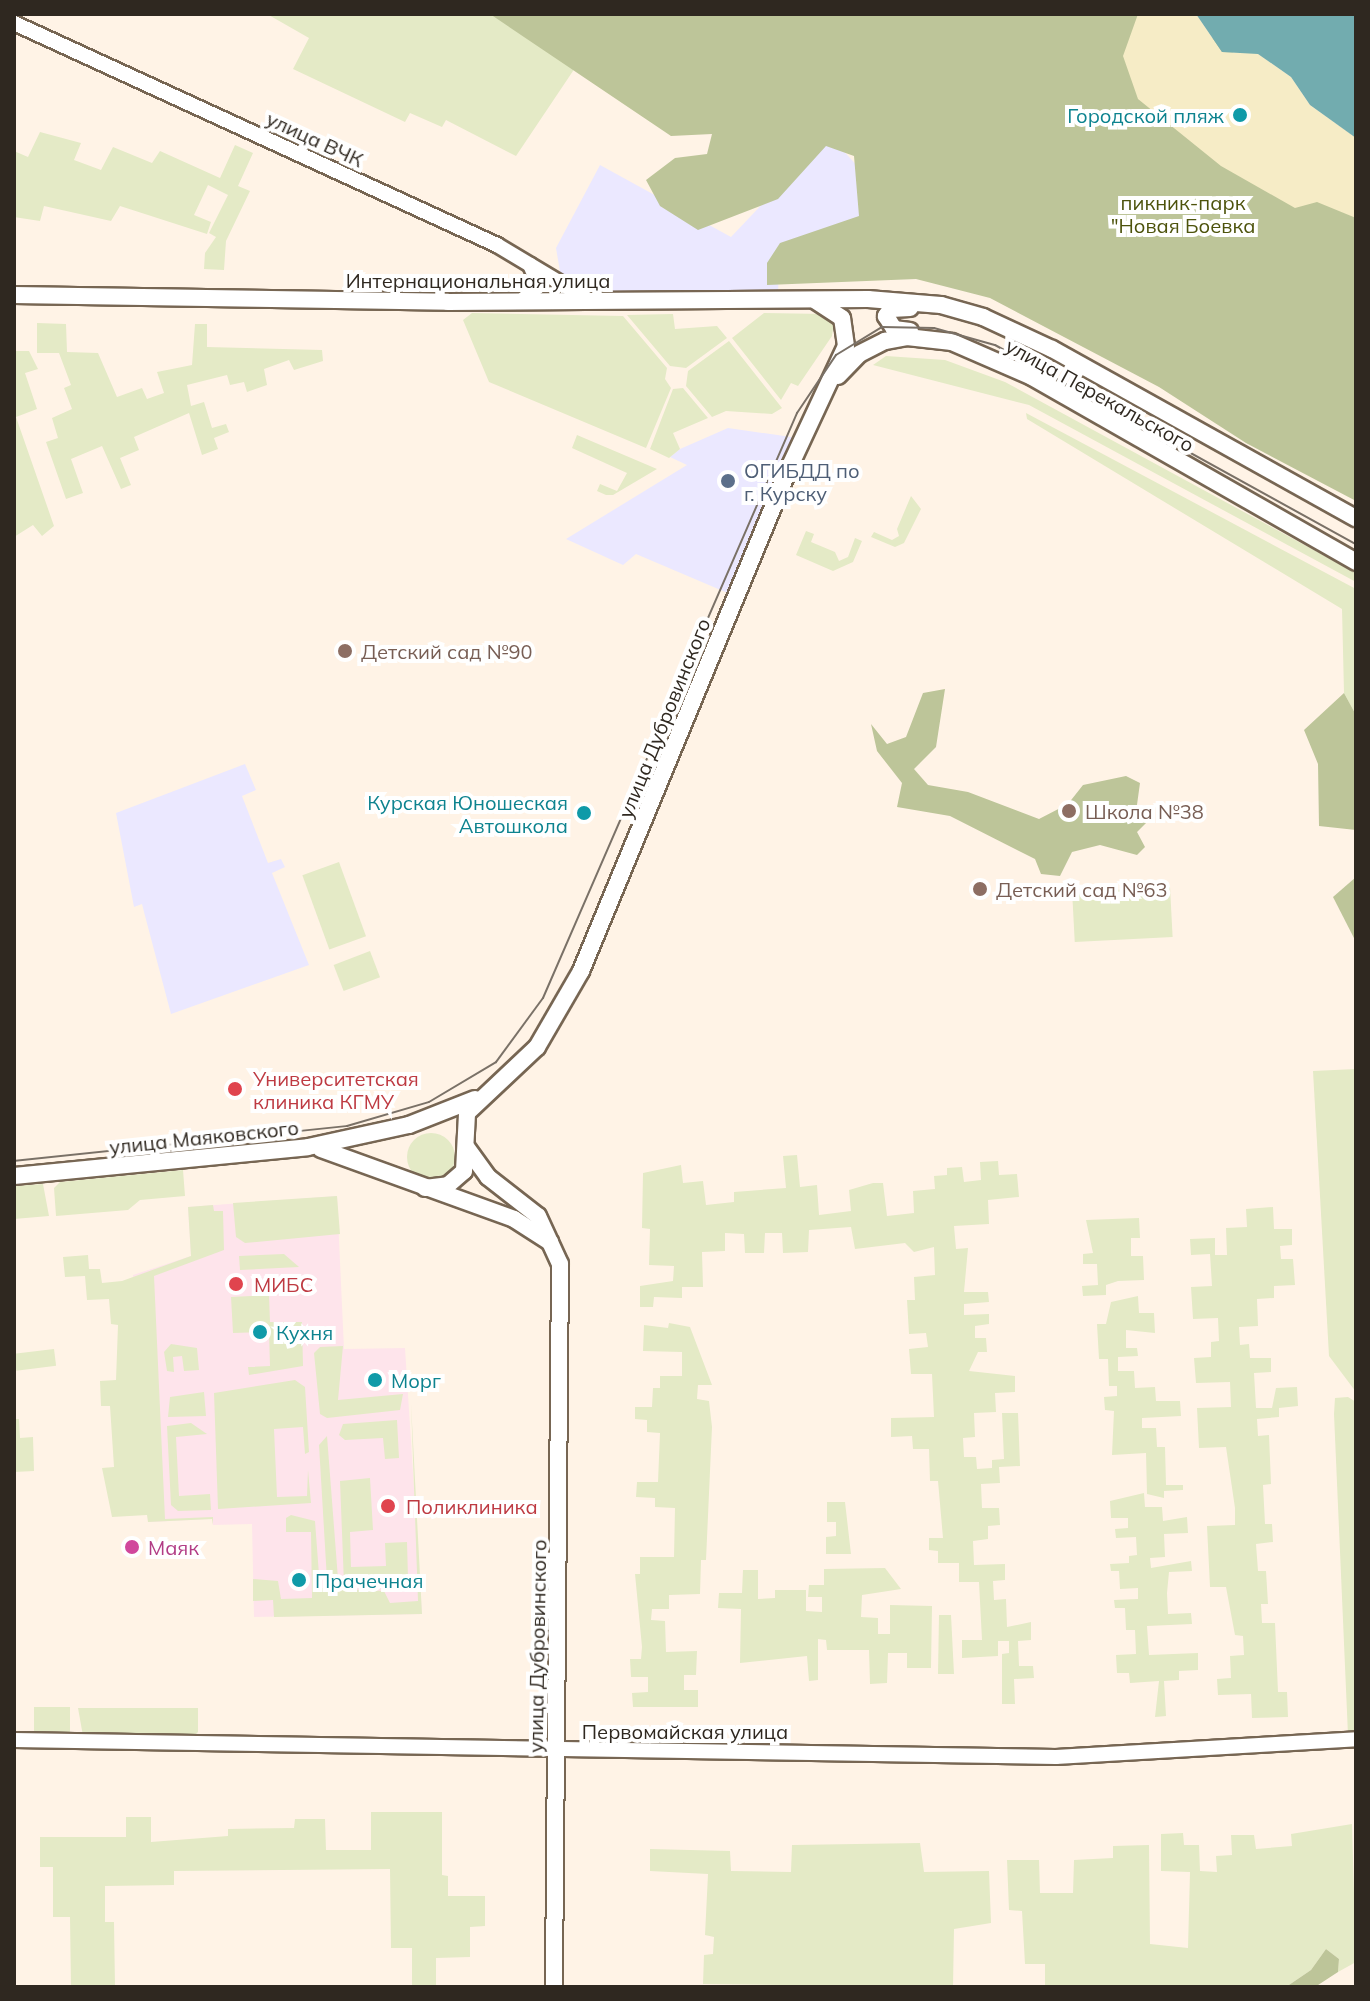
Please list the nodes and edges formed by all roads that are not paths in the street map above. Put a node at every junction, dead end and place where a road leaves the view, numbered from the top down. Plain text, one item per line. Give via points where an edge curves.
1 (14, 23) edge
2 (524, 259) junction
3 (14, 295) edge
4 (811, 299) junction
5 (593, 300) junction
6 (521, 301) junction
7 (941, 305) joint
8 (983, 317) junction
9 (952, 342) junction
10 (826, 394) junction
11 (1356, 518) edge
12 (1356, 562) edge
13 (487, 1093) junction
14 (467, 1146) junction
15 (308, 1147) junction
16 (14, 1176) edge
17 (425, 1188) junction
18 (559, 1257) junction
19 (1356, 1739) edge
20 (14, 1740) edge
21 (556, 1750) junction
22 (554, 1987) edge

1 - 2 street, улица ВЧК
2 - 5 street, улица ВЧК
2 - 6 street via 539,286
3 - 6 main road, Интернациональная улица
4 - 5 main road, Интернациональная улица
4 - 7 main road, Интернациональная улица
4 - 10 main road, улица Дубровинского via 839,312 847,338
5 - 6 main road, Интернациональная улица
7 - 8 main road, улица Перекальского
8 - 9 main road via 908,307 887,312 894,329 922,331
8 - 11 main road, улица Перекальского via 1052,349
9 - 10 main road, улица Перекальского via 907,337 871,346 849,363
9 - 12 main road, улица Перекальского via 1032,377
10 - 13 main road, улица Дубровинского via 790,466 581,971 537,1047
13 - 14 main road via 467,1113
13 - 15 main road, улица Маяковского via 409,1125
14 - 17 main road via 467,1166 460,1176 440,1188
14 - 18 main road via 488,1177 538,1216
15 - 16 main road, улица Маяковского
15 - 17 main road via 337,1152
17 - 18 main road via 527,1225 550,1242
18 - 21 main road, улица Дубровинского
19 - 21 street, Первомайская улица via 1056,1757
20 - 21 street, Первомайская улица
21 - 22 main road, улица Дубровинского

